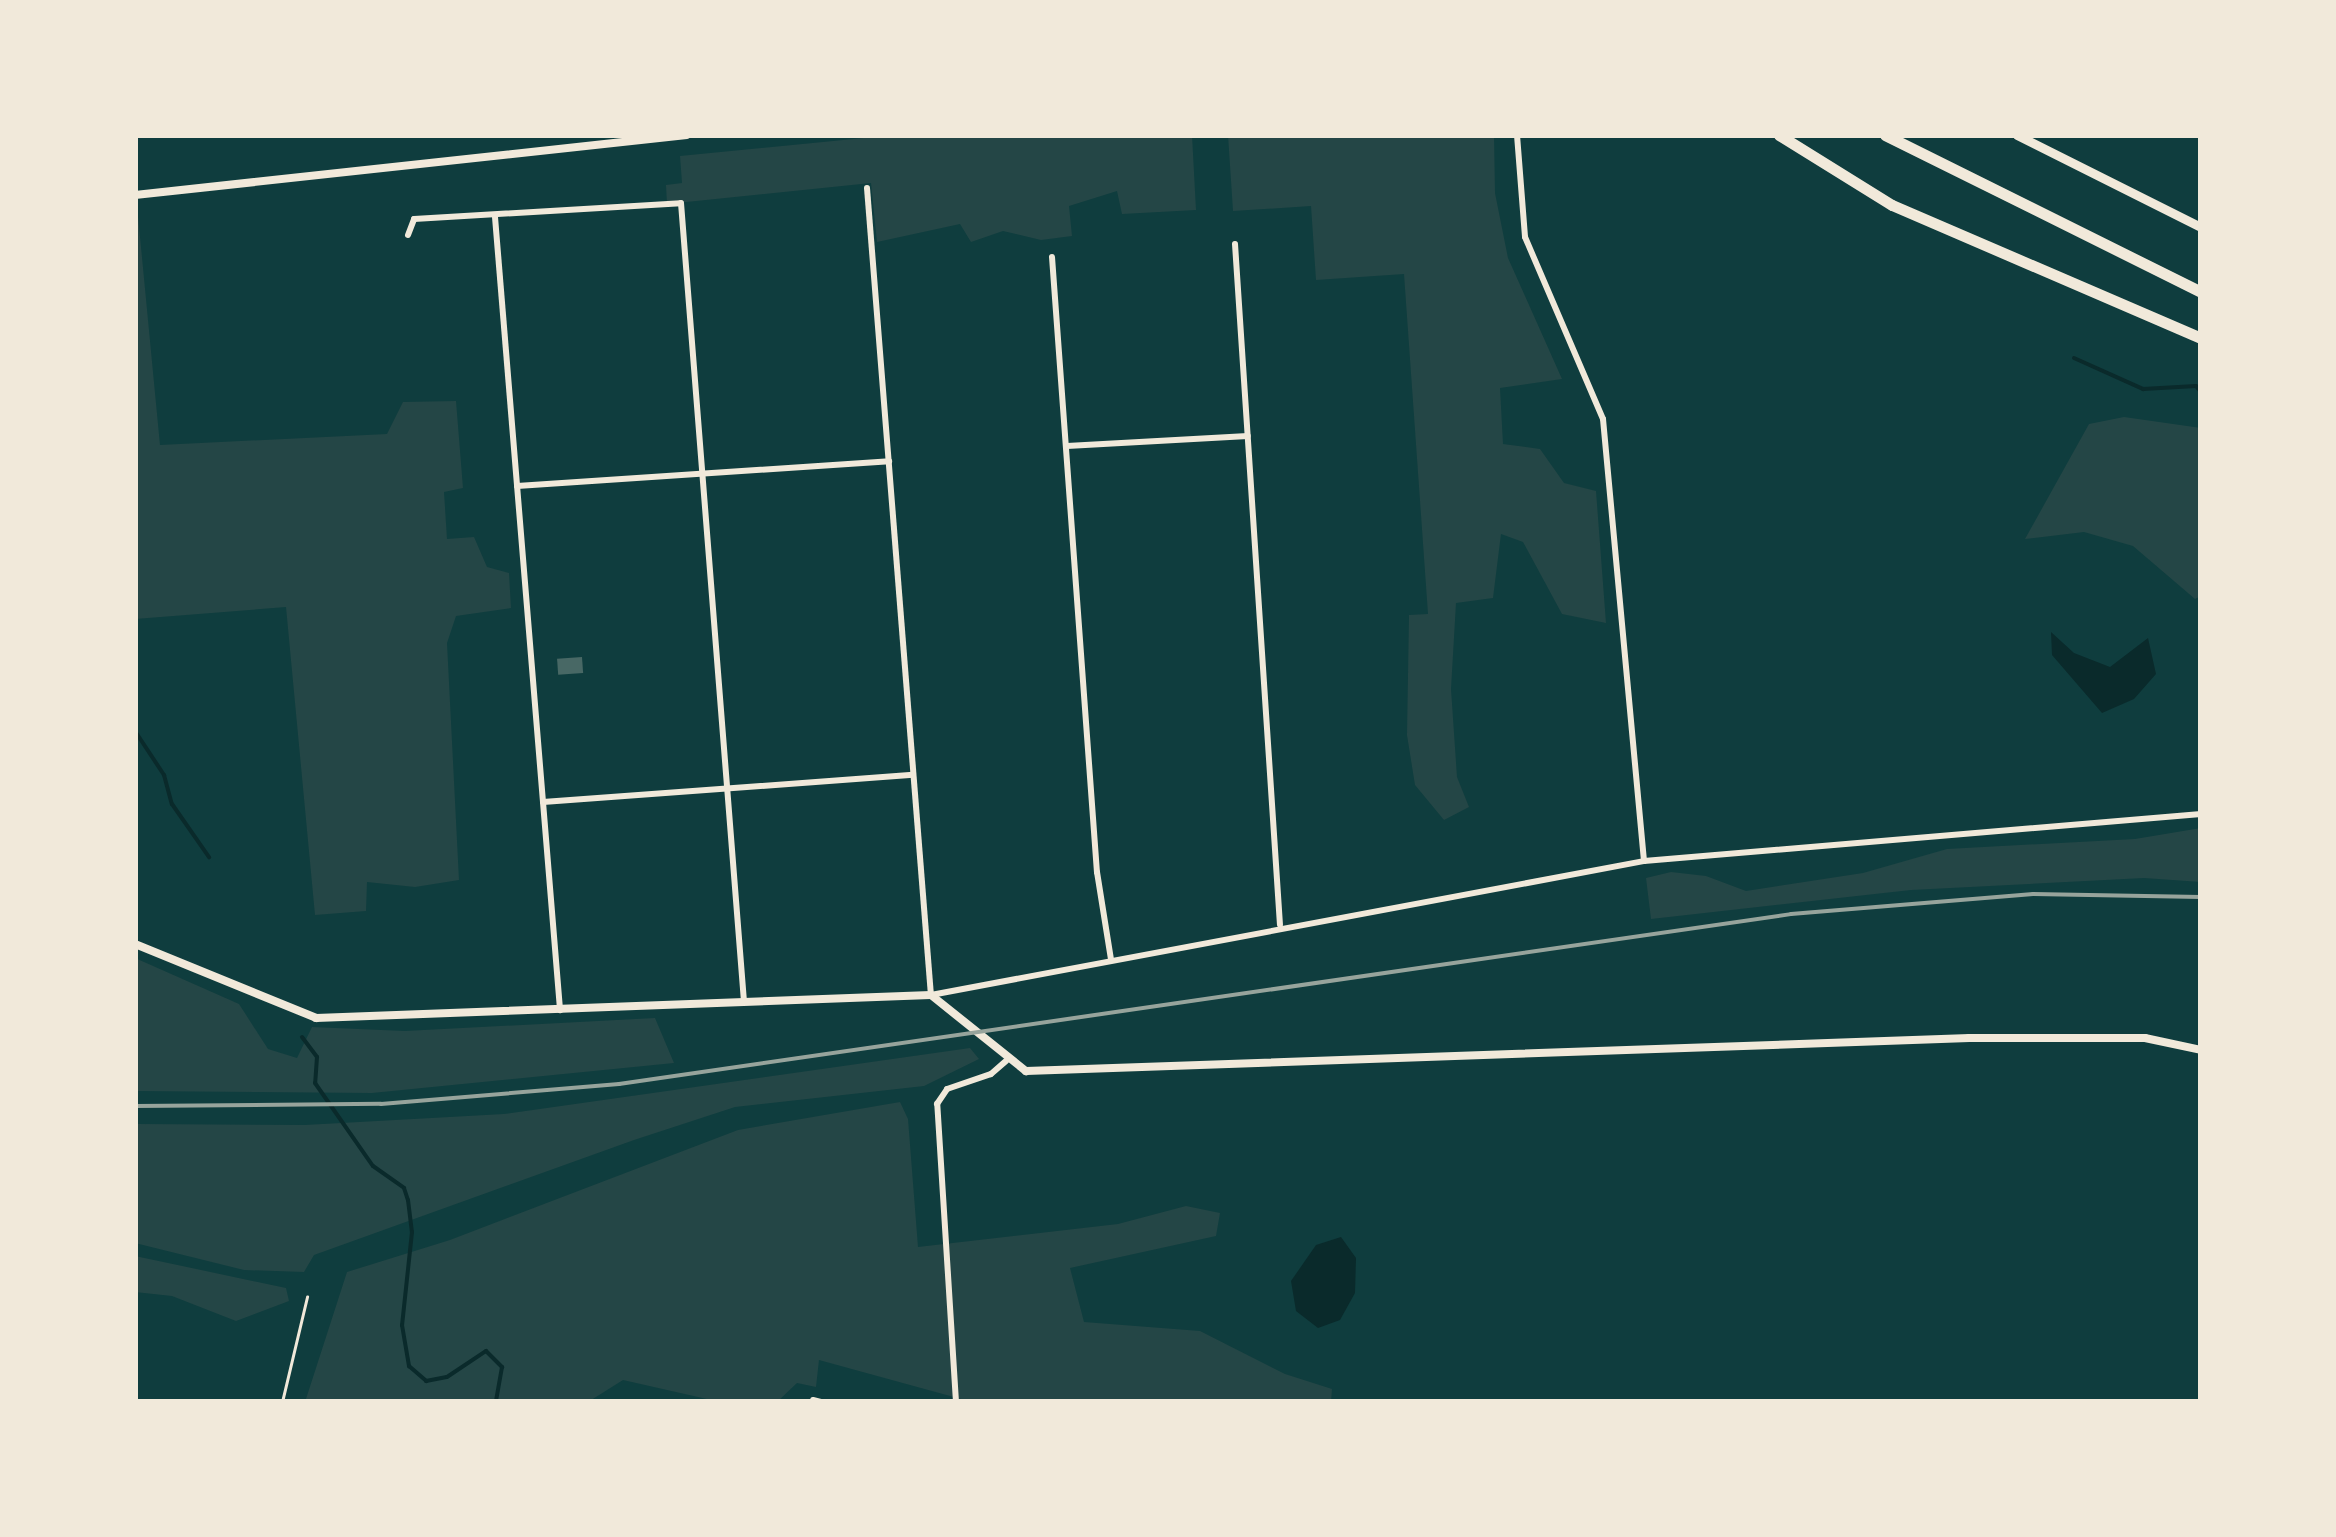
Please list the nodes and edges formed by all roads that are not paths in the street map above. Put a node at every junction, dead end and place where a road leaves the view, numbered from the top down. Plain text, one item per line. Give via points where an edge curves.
1 (688, 135) edge
2 (1517, 135) edge
3 (1779, 135) edge
4 (1884, 135) edge
5 (2016, 135) edge
6 (867, 188) dead end
7 (135, 195) edge
8 (495, 217) junction
9 (2201, 228) edge
10 (408, 235) dead end
11 (1236, 244) dead end
12 (1052, 257) dead end
13 (2201, 292) edge
14 (2201, 338) edge
15 (1248, 436) junction
16 (1067, 446) junction
17 (888, 461) junction
18 (702, 474) junction
19 (517, 486) junction
20 (913, 775) junction
21 (727, 788) junction
22 (543, 802) junction
23 (2201, 814) edge
24 (1644, 860) junction
25 (1280, 925) junction
26 (135, 944) edge
27 (1111, 960) junction
28 (931, 996) junction
29 (744, 1001) junction
30 (560, 1011) junction
31 (2201, 1050) edge
32 (1006, 1060) junction
33 (956, 1402) edge

1 - 7 street
2 - 24 street via 1526,236 1606,436
3 - 14 highway via 1892,205
4 - 13 highway
5 - 9 main road
6 - 17 street
8 - 10 street via 414,219
8 - 18 street via 680,204
8 - 19 street
11 - 15 street
12 - 16 street
15 - 16 street
15 - 25 street
16 - 27 street via 1097,872
17 - 18 street
17 - 20 street
18 - 19 street
18 - 21 street
19 - 22 street
20 - 21 street
20 - 28 street
21 - 22 street
21 - 29 street
22 - 30 street
23 - 24 street
24 - 25 street
25 - 27 street
26 - 30 street via 316,1018
27 - 28 street
28 - 29 street
28 - 32 street
29 - 30 street
31 - 32 street via 2145,1038 1969,1038 1062,1072 1026,1071
32 - 33 street via 991,1074 947,1089 937,1104

